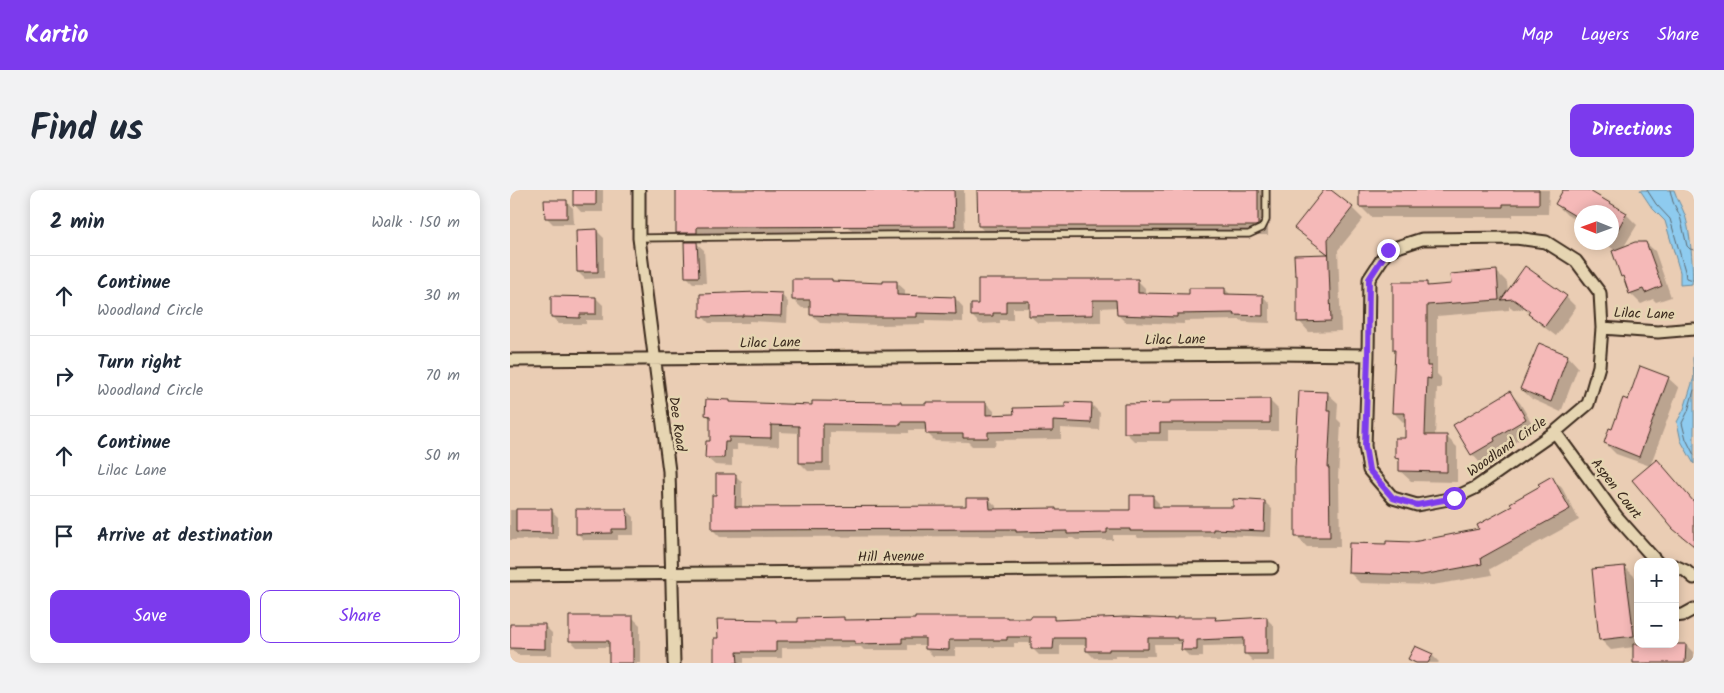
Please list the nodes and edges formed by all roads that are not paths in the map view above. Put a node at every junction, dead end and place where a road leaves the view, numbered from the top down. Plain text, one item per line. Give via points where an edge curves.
1 (639, 190) edge
2 (1266, 190) edge
3 (638, 238) junction
4 (1602, 328) junction
5 (1694, 329) edge
6 (1368, 355) junction
7 (653, 359) junction
8 (510, 360) edge
9 (1555, 432) junction
10 (1653, 558) edge
11 (1272, 568) dead end
12 (1679, 568) edge
13 (672, 574) junction
14 (510, 575) edge
15 (1694, 578) edge
16 (1694, 609) edge
17 (1679, 616) edge
18 (674, 663) edge

1 - 3 street, Dee Road
2 - 3 lane via 1266,220 1262,228 1249,234
3 - 7 street, Dee Road
4 - 5 street, Lilac Lane via 1658,332
4 - 6 street, Lilac Lane via 1600,293 1576,261 1546,242 1516,238 1422,239 1388,250 1369,279
4 - 9 street, Woodland Circle via 1599,366 1588,404
6 - 7 street, Lilac Lane
6 - 9 street, Woodland Circle via 1365,446 1369,470 1393,498 1417,505 1454,498 1475,488
7 - 8 street, Lilac Lane
7 - 13 street, Dee Road via 669,471
9 - 10 street, Aspen Court via 1617,517
11 - 13 street, Hill Avenue
12 - 15 street
13 - 14 street, Hill Avenue
13 - 18 street, Dee Road
16 - 17 street

